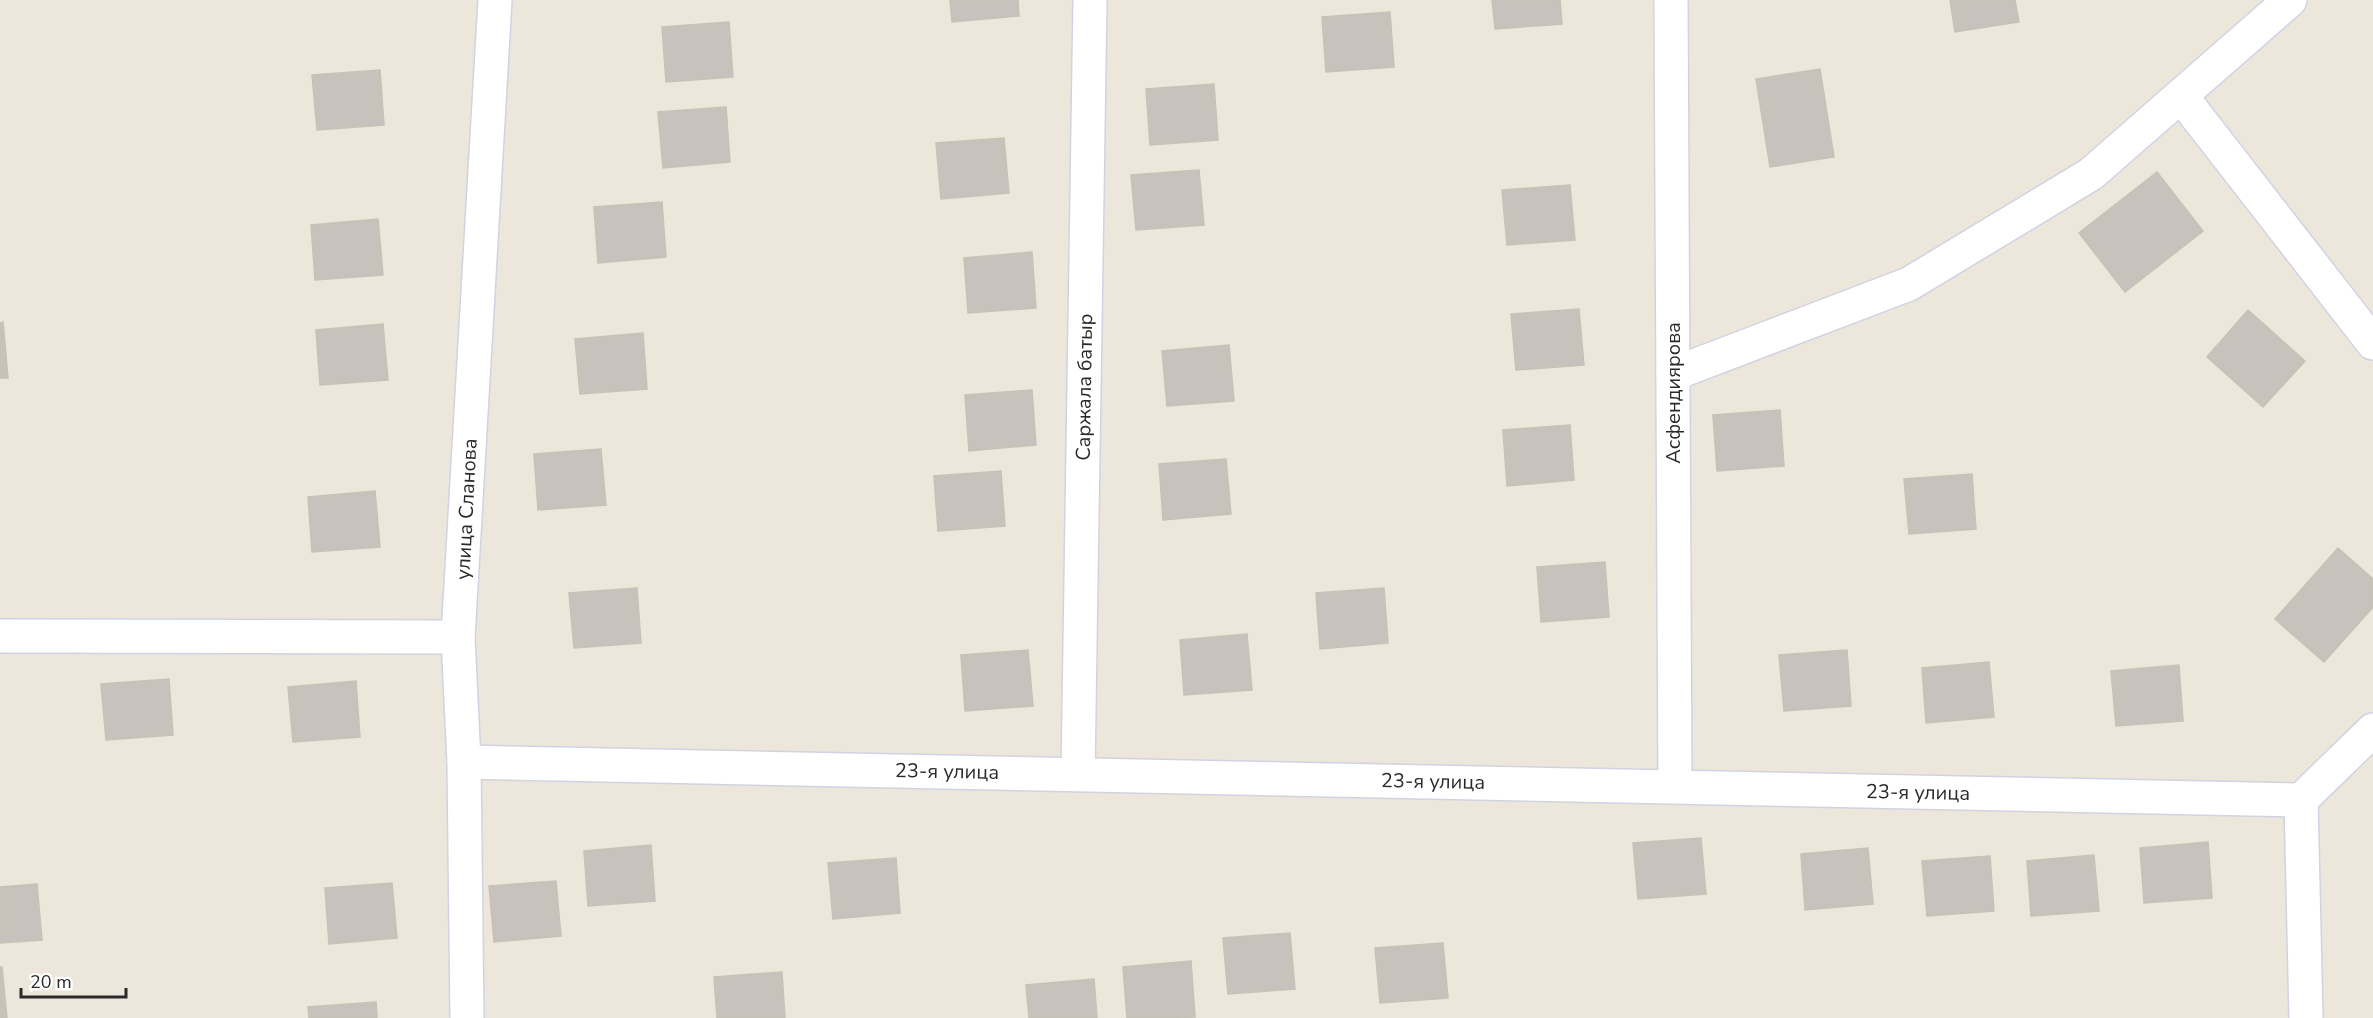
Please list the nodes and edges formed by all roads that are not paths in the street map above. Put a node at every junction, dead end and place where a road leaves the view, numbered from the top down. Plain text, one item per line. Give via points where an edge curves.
1 (495, 0) edge
2 (1090, 0) edge
3 (1671, 0) edge
4 (2290, 0) edge
5 (2181, 96) junction
6 (2373, 343) edge
7 (1673, 374) junction
8 (0, 636) edge
9 (458, 637) junction
10 (2373, 730) edge
11 (464, 762) junction
12 (1078, 774) junction
13 (1675, 786) junction
14 (2301, 800) junction
15 (467, 1018) edge
16 (2306, 1018) edge

1 - 9 street, улица Сланова
2 - 12 street, Саржала батыр
3 - 7 street, Асфендиярова
4 - 5 street
5 - 6 street
5 - 7 street via 2091,174 1909,284
7 - 13 street, Асфендиярова
8 - 9 street
9 - 11 street, улица Сланова
10 - 14 street
11 - 12 street, 23-я улица
11 - 15 street, улица Сланова
12 - 13 street, 23-я улица
13 - 14 street, 23-я улица
14 - 16 street

